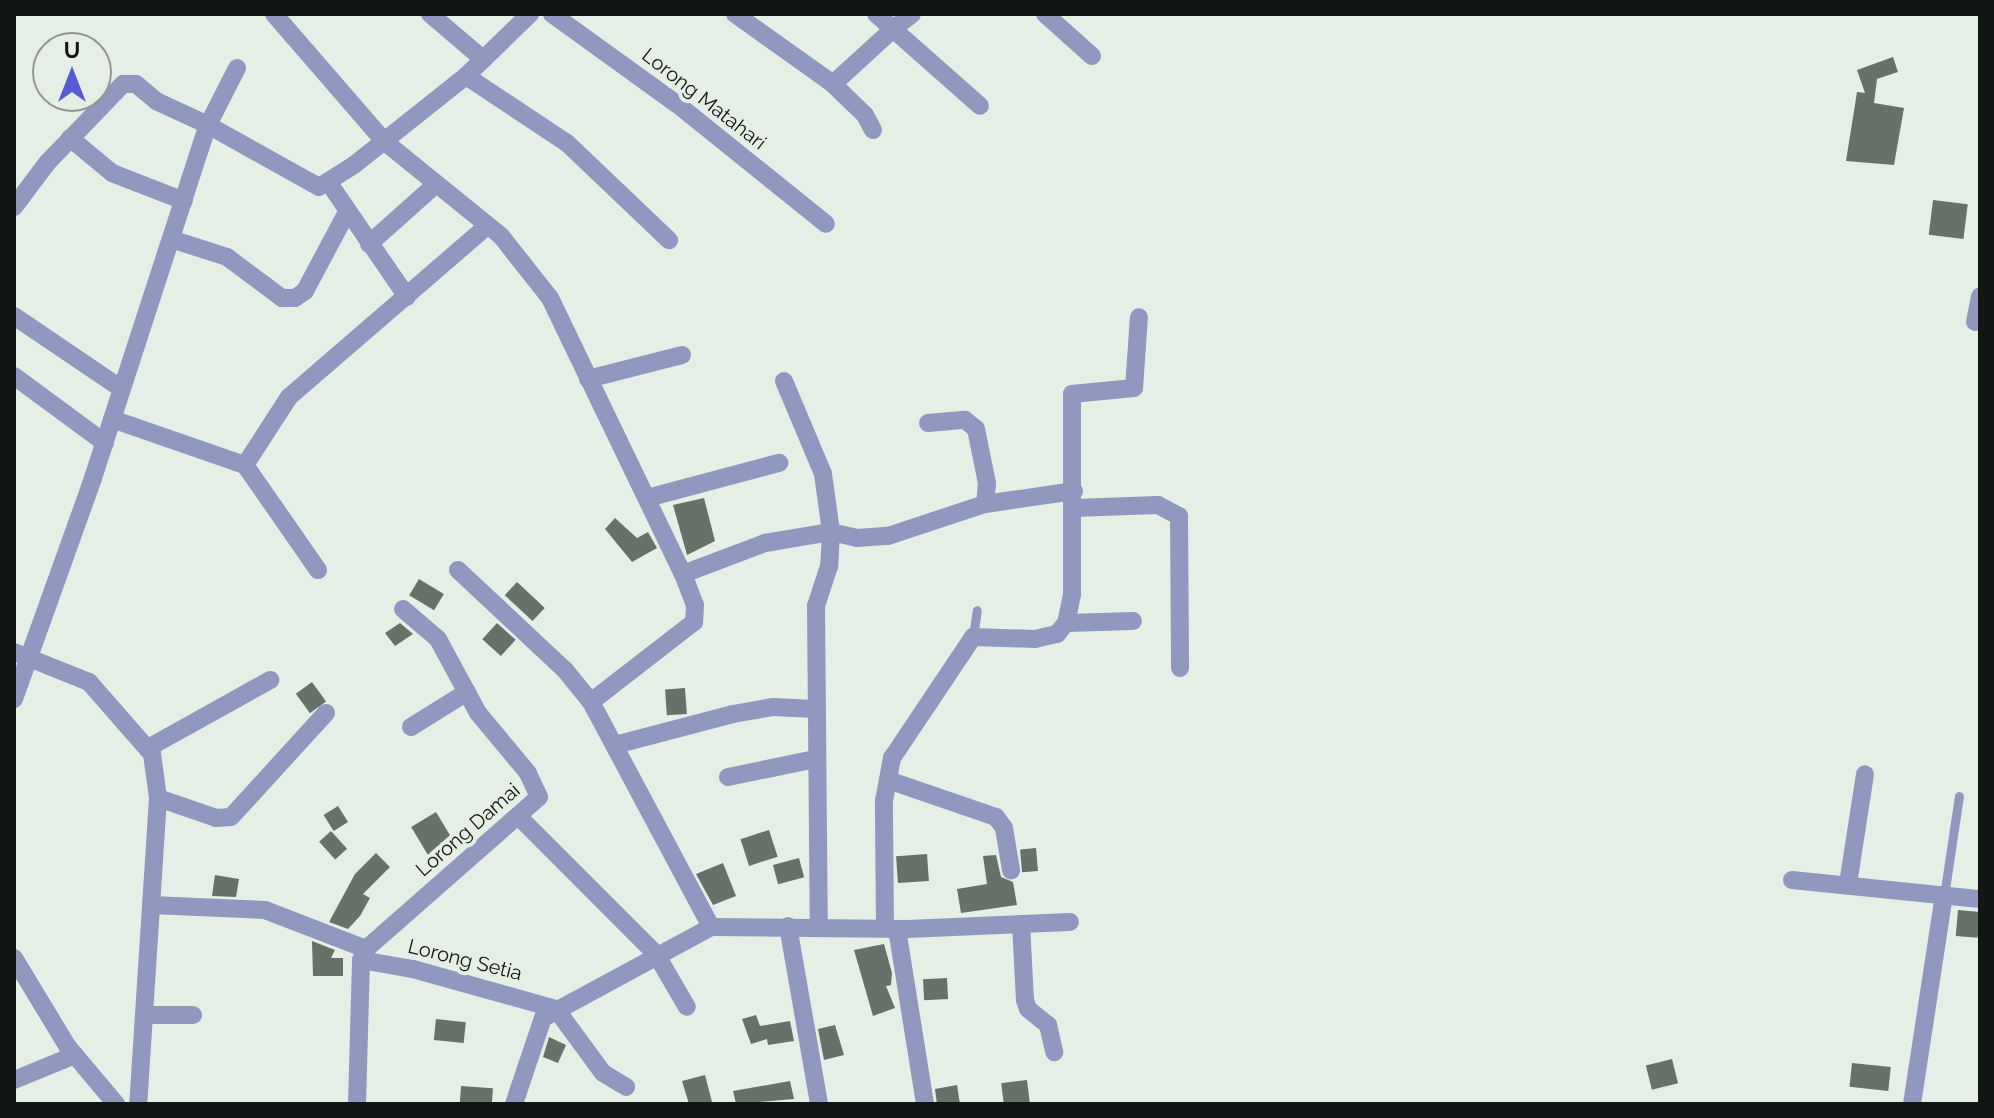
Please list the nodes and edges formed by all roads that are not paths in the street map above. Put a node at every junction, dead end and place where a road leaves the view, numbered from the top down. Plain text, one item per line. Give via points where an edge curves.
1 (274, 14) edge
2 (430, 14) edge
3 (530, 14) edge
4 (552, 14) edge
5 (876, 14) edge
6 (912, 14) edge
7 (1045, 14) edge
8 (748, 17) edge
9 (893, 29) junction
10 (1092, 56) dead end
11 (483, 59) junction
12 (237, 68) dead end
13 (466, 76) junction
14 (833, 84) junction
15 (980, 106) dead end
16 (208, 125) junction
17 (873, 130) dead end
18 (70, 138) junction
19 (385, 142) junction
20 (329, 183) junction
21 (435, 185) junction
22 (184, 201) junction
23 (14, 207) edge
24 (347, 212) junction
25 (826, 224) dead end
26 (487, 226) junction
27 (171, 239) junction
28 (669, 240) dead end
29 (369, 244) junction
30 (1980, 296) edge
31 (407, 297) junction
32 (14, 316) edge
33 (1139, 317) dead end
34 (1975, 322) dead end
35 (682, 355) dead end
36 (14, 376) edge
37 (588, 379) junction
38 (784, 381) dead end
39 (122, 389) junction
40 (112, 419) junction
41 (928, 423) dead end
42 (105, 443) junction
43 (779, 463) dead end
44 (245, 465) junction
45 (647, 498) junction
46 (1074, 500) junction
47 (985, 504) junction
48 (831, 532) junction
49 (318, 570) dead end
50 (458, 570) dead end
51 (683, 574) junction
52 (403, 609) dead end
53 (977, 610) dead end
54 (1133, 621) dead end
55 (1066, 623) junction
56 (973, 637) junction
57 (21, 655) edge
58 (1180, 668) dead end
59 (270, 680) dead end
60 (467, 692) junction
61 (14, 699) edge
62 (591, 702) junction
63 (815, 709) junction
64 (326, 713) dead end
65 (411, 727) dead end
66 (615, 745) junction
67 (148, 748) junction
68 (816, 759) junction
69 (1865, 774) dead end
70 (728, 777) dead end
71 (888, 780) junction
72 (1959, 796) dead end
73 (158, 798) junction
74 (520, 818) junction
75 (1011, 870) dead end
76 (1792, 880) dead end
77 (1848, 884) junction
78 (1944, 896) junction
79 (1980, 899) edge
80 (151, 905) junction
81 (1070, 922) dead end
82 (1021, 924) junction
83 (819, 925) junction
84 (788, 926) junction
85 (711, 927) junction
86 (891, 928) junction
87 (656, 954) junction
88 (364, 955) junction
89 (14, 958) edge
90 (687, 1007) dead end
91 (556, 1009) junction
92 (144, 1015) junction
93 (193, 1015) dead end
94 (1054, 1052) dead end
95 (75, 1055) junction
96 (14, 1080) edge
97 (626, 1087) dead end
98 (116, 1104) edge
99 (138, 1104) edge
100 (357, 1104) edge
101 (514, 1104) edge
102 (819, 1104) edge
103 (925, 1104) edge
104 (1912, 1104) edge

1 - 19 street
2 - 11 street
3 - 11 street
4 - 25 street, Lorong Matahari via 677,104
5 - 9 street
6 - 9 street
7 - 10 street
8 - 14 street
9 - 14 street
9 - 15 street
11 - 13 street
12 - 16 street
13 - 19 street
13 - 28 street via 567,143
14 - 17 street
16 - 18 street via 131,82 112,93
16 - 20 street via 241,139 307,185
16 - 22 street
18 - 22 street via 112,173
18 - 23 street
19 - 20 street
19 - 21 street
20 - 24 street
21 - 26 street
21 - 29 street
22 - 27 street
24 - 27 street via 305,291 295,298 282,298 227,257
24 - 29 street
26 - 31 street
26 - 37 street via 550,298
27 - 39 street
29 - 31 street
30 - 34 street
31 - 44 street via 289,397
32 - 39 street
33 - 46 street via 1134,388 1072,394
35 - 37 street
36 - 42 street
37 - 45 street
38 - 48 street via 823,474
39 - 40 street
40 - 42 street
40 - 44 street
41 - 47 street via 965,420 976,429 987,483
42 - 57 street
43 - 45 street
44 - 49 street
45 - 51 street
46 - 47 street
46 - 55 street via 1072,594
46 - 58 street via 1158,505 1179,516
47 - 48 street via 888,536 857,538
48 - 51 street via 765,543
48 - 63 street via 829,566 816,606
50 - 62 street via 565,670
51 - 62 street via 695,605 694,622
52 - 60 street, Lorong Damai via 438,639
53 - 56 lane
54 - 55 street
55 - 56 street via 1057,634 1035,639
56 - 71 street via 892,758
57 - 61 street
57 - 67 street via 89,682
59 - 67 street
60 - 65 street
60 - 74 street, Lorong Damai via 538,792 538,800
62 - 66 street
63 - 66 street via 773,707 733,714
63 - 68 street
64 - 73 street via 231,817 216,818
66 - 85 street
67 - 73 street
68 - 70 street
68 - 83 street
69 - 77 street
71 - 75 street via 996,817 1004,828
71 - 86 street
72 - 78 lane
73 - 80 street
74 - 87 street
74 - 88 street, Lorong Damai
76 - 77 street
77 - 78 street
78 - 79 street
78 - 104 street
80 - 88 street, Lorong Setia via 265,910
80 - 92 street
81 - 82 street
82 - 86 street
82 - 94 street via 1025,1000 1048,1025
83 - 84 street
83 - 86 street
84 - 85 street
84 - 102 street
85 - 87 street
86 - 103 street
87 - 90 street
87 - 91 street
88 - 91 street, Lorong Setia
88 - 100 street
89 - 95 street
91 - 97 street via 603,1073
91 - 101 street via 537,1030
92 - 93 street
92 - 99 street
95 - 96 street
95 - 98 street

